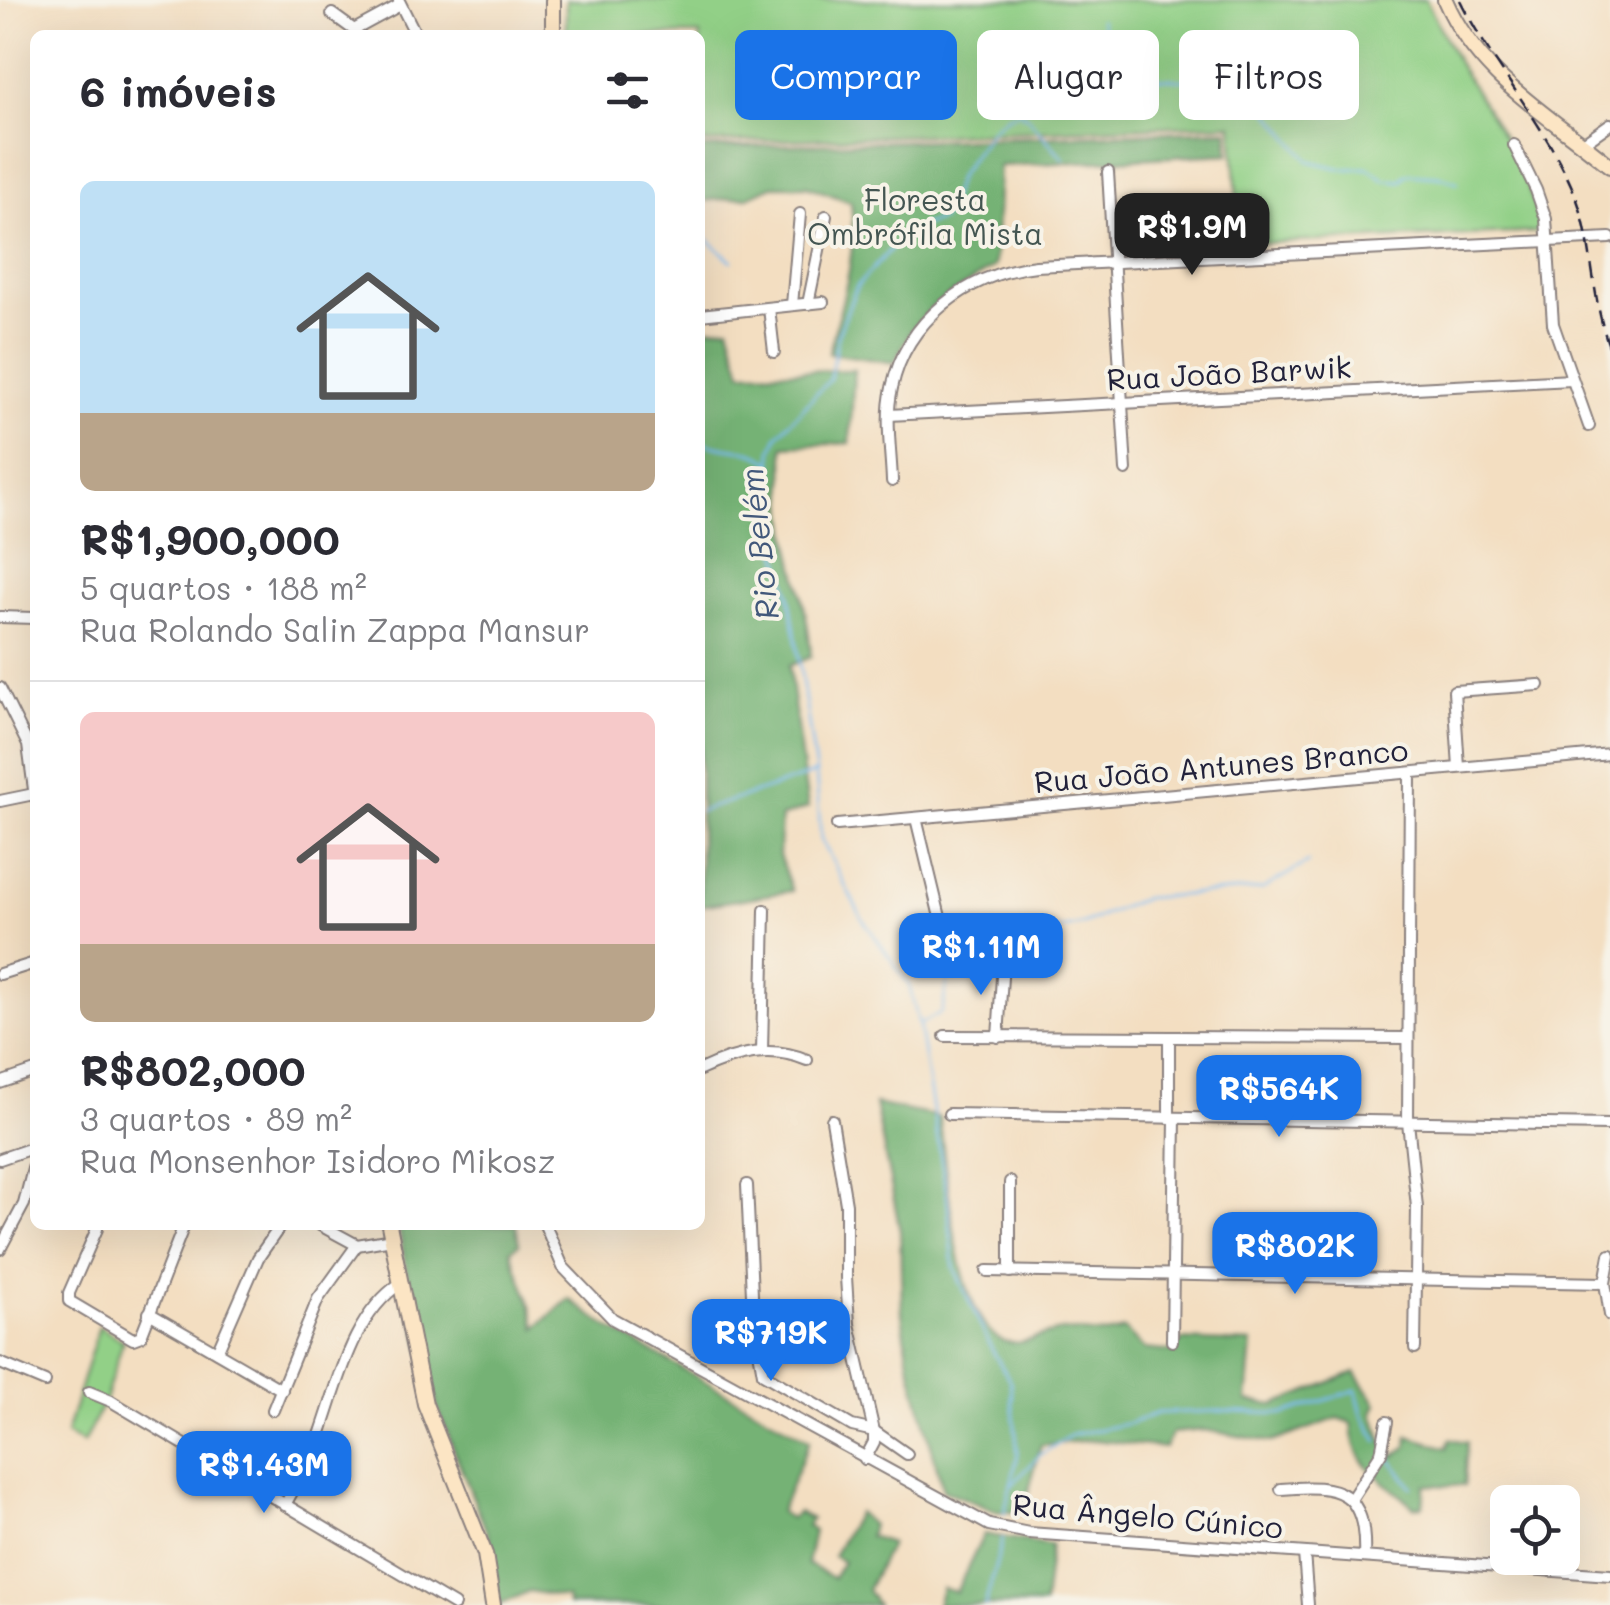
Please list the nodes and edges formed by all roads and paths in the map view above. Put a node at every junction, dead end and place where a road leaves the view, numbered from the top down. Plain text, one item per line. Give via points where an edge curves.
1 (553, 0) edge
2 (1445, 0) edge
3 (399, 2) edge
4 (332, 14) dead end
5 (413, 30) edge
6 (553, 30) edge
7 (1610, 124) edge
8 (1583, 143) junction
9 (1514, 145) dead end
10 (1610, 166) edge
11 (1108, 172) dead end
12 (800, 214) dead end
13 (826, 216) dead end
14 (1610, 238) edge
15 (1549, 241) junction
16 (1114, 262) junction
17 (823, 302) dead end
18 (808, 304) junction
19 (792, 305) junction
20 (769, 308) junction
21 (705, 314) edge
22 (774, 352) dead end
23 (1572, 380) junction
24 (1122, 403) junction
25 (889, 415) junction
26 (1589, 426) dead end
27 (1126, 470) dead end
28 (892, 481) dead end
29 (0, 617) edge
30 (30, 618) edge
31 (1539, 686) dead end
32 (0, 688) edge
33 (1610, 754) edge
34 (30, 756) edge
35 (1459, 767) junction
36 (1410, 772) junction
37 (30, 797) edge
38 (0, 802) edge
39 (916, 818) junction
40 (837, 826) dead end
41 (766, 910) dead end
42 (946, 938) dead end
43 (1003, 962) dead end
44 (30, 964) edge
45 (0, 974) edge
46 (945, 1036) dead end
47 (998, 1036) junction
48 (1169, 1037) junction
49 (1408, 1038) junction
50 (762, 1052) junction
51 (807, 1060) dead end
52 (705, 1068) edge
53 (30, 1073) edge
54 (0, 1083) edge
55 (949, 1114) dead end
56 (1172, 1118) junction
57 (832, 1120) dead end
58 (1408, 1122) junction
59 (1610, 1125) edge
60 (30, 1149) edge
61 (0, 1159) edge
62 (30, 1180) edge
63 (1010, 1182) dead end
64 (747, 1185) dead end
65 (97, 1230) edge
66 (182, 1230) edge
67 (278, 1230) edge
68 (331, 1230) edge
69 (547, 1230) edge
70 (390, 1232) edge
71 (362, 1244) junction
72 (0, 1250) edge
73 (1610, 1254) edge
74 (987, 1271) dead end
75 (1010, 1272) junction
76 (1172, 1275) junction
77 (1416, 1280) junction
78 (401, 1283) junction
79 (1604, 1283) junction
80 (149, 1313) junction
81 (1610, 1315) edge
82 (1172, 1340) dead end
83 (1415, 1348) dead end
84 (217, 1352) junction
85 (0, 1364) edge
86 (44, 1382) dead end
87 (282, 1390) junction
88 (90, 1392) dead end
89 (274, 1410) dead end
90 (1387, 1422) dead end
91 (874, 1431) junction
92 (853, 1452) junction
93 (907, 1454) dead end
94 (866, 1459) junction
95 (1280, 1490) dead end
96 (1352, 1498) junction
97 (284, 1505) junction
98 (1304, 1553) junction
99 (1364, 1557) junction
100 (1610, 1576) edge
101 (454, 1605) edge
102 (493, 1605) edge
103 (1308, 1605) edge

1 - 6 main road
2 - 8 main road via 1492,73
3 - 4 street via 354,30
3 - 5 street
7 - 8 street
8 - 10 main road
9 - 15 street via 1542,204
11 - 16 street
12 - 19 street
13 - 18 street
14 - 15 street
15 - 16 street
15 - 23 street via 1553,324
16 - 24 street
16 - 25 street via 1021,267 960,292 912,340 896,372
17 - 18 street
18 - 19 street
19 - 20 street
20 - 21 street
20 - 22 street
23 - 24 street, Rua João Barwik
23 - 26 street
24 - 25 street, Rua João Barwik
24 - 27 street
25 - 28 street
29 - 30 street
31 - 35 street via 1454,691
32 - 34 street
33 - 35 street, Rua João Antunes Branco
35 - 36 street, Rua João Antunes Branco
36 - 39 street, Rua João Antunes Branco
36 - 49 street
37 - 38 street
39 - 40 street, Rua João Antunes Branco
39 - 42 street
41 - 50 street
43 - 47 street
44 - 45 street
46 - 47 street
47 - 48 street
48 - 49 street
48 - 56 street
49 - 58 street
50 - 51 street
50 - 52 street
53 - 54 street
55 - 56 street
56 - 58 street
56 - 76 street
57 - 91 street via 846,1204 850,1324
58 - 59 street
58 - 77 street
60 - 61 street
62 - 72 street
63 - 75 street
64 - 91 street via 762,1374 852,1426
65 - 80 street via 69,1301 133,1339
66 - 80 street
67 - 84 street via 247,1280
68 - 71 street
69 - 92 street, Rua Ângelo Cúnico via 562,1267 613,1319
70 - 71 street
70 - 78 main road
71 - 87 street via 318,1299
73 - 79 street
74 - 75 street
75 - 76 street
76 - 77 street
76 - 82 street
77 - 79 street
77 - 83 street
78 - 97 street via 360,1329 315,1449
78 - 102 main road via 425,1404 485,1554
79 - 81 street
80 - 84 street
84 - 87 street
85 - 86 street
87 - 89 street
88 - 97 street
90 - 96 street via 1381,1452
91 - 92 street
91 - 93 street
91 - 94 street
92 - 94 street, Rua Ângelo Cúnico
94 - 98 street, Rua Ângelo Cúnico via 1003,1530
95 - 96 street via 1319,1486
96 - 99 street via 1361,1517
97 - 101 street
98 - 99 street, Rua Ângelo Cúnico
98 - 103 street
99 - 100 street, Rua Ângelo Cúnico

